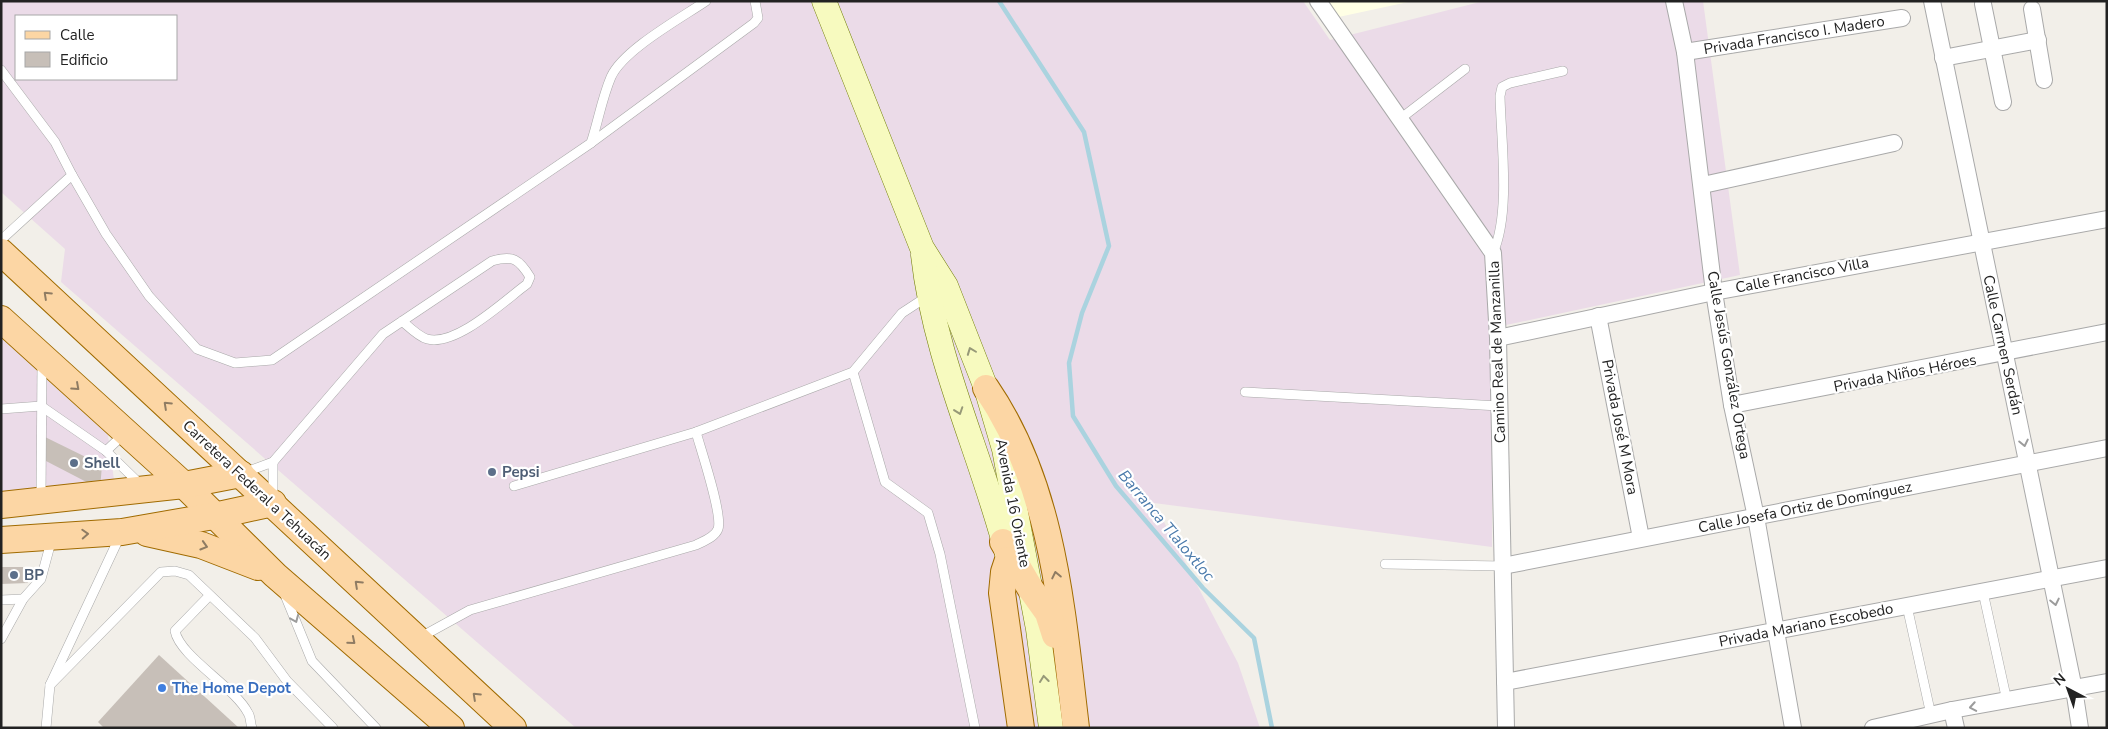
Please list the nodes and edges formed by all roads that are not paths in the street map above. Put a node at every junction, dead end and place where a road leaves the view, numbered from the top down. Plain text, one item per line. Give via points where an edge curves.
1 (706, 1) edge
2 (754, 1) edge
3 (824, 1) edge
4 (1318, 1) edge
5 (1674, 1) edge
6 (1932, 1) edge
7 (1983, 4) dead end
8 (2032, 9) dead end
9 (1902, 18) dead end
10 (2038, 40) junction
11 (1992, 49) junction
12 (1685, 52) junction
13 (1942, 58) junction
14 (1465, 69) dead end
15 (1, 70) edge
16 (1564, 71) dead end
17 (2044, 80) dead end
18 (2003, 102) dead end
19 (1400, 119) junction
20 (591, 143) junction
21 (1894, 143) dead end
22 (72, 174) junction
23 (1703, 186) junction
24 (2107, 219) edge
25 (1, 240) edge
26 (1982, 241) junction
27 (1, 252) edge
28 (1493, 253) junction
29 (937, 291) junction
30 (1714, 292) junction
31 (1598, 316) junction
32 (1, 319) edge
33 (402, 321) junction
34 (2107, 332) edge
35 (1498, 338) junction
36 (2004, 354) junction
37 (42, 355) junction
38 (853, 372) junction
39 (986, 388) junction
40 (1245, 392) dead end
41 (1732, 405) junction
42 (41, 406) junction
43 (1500, 406) junction
44 (1, 409) edge
45 (126, 432) junction
46 (696, 432) junction
47 (2107, 448) edge
48 (106, 451) junction
49 (273, 462) junction
50 (2028, 465) junction
51 (241, 474) junction
52 (184, 485) junction
53 (514, 486) dead end
54 (146, 489) junction
55 (41, 502) junction
56 (273, 503) junction
57 (1, 505) edge
58 (214, 516) junction
59 (1756, 516) junction
60 (122, 532) junction
61 (53, 536) junction
62 (1641, 538) junction
63 (1, 540) edge
64 (1006, 551) junction
65 (1385, 564) dead end
66 (1503, 566) junction
67 (2107, 568) edge
68 (275, 575) junction
69 (2050, 580) junction
70 (1030, 588) junction
71 (1983, 592) junction
72 (209, 596) junction
73 (23, 599) junction
74 (1, 600) edge
75 (1907, 606) junction
76 (1776, 630) junction
77 (1, 639) edge
78 (416, 639) junction
79 (1505, 682) junction
80 (2107, 682) edge
81 (50, 685) junction
82 (2074, 689) junction
83 (2007, 701) junction
84 (428, 706) junction
85 (1952, 710) junction
86 (1930, 715) junction
87 (367, 720) junction
88 (46, 728) edge
89 (252, 728) edge
90 (333, 728) edge
91 (360, 728) edge
92 (376, 728) edge
93 (451, 728) edge
94 (464, 728) edge
95 (513, 728) edge
96 (975, 728) edge
97 (1021, 728) edge
98 (1035, 728) edge
99 (1051, 728) edge
100 (1068, 728) edge
101 (1076, 728) edge
102 (1506, 728) edge
103 (1793, 728) edge
104 (1873, 728) edge
105 (1956, 728) edge
106 (2080, 728) edge

1 - 20 lane via 645,42 621,63 611,76
2 - 20 lane via 758,18 754,23
3 - 29 main road
4 - 19 street, Camino Real de Manzanilla
5 - 12 street, Calle Jesús González Ortega
6 - 13 street, Calle Carmen Serdán
7 - 11 street
8 - 10 street
9 - 12 street, Privada Francisco I. Madero
10 - 11 street
10 - 17 street
11 - 13 street
11 - 18 street
12 - 23 street, Calle Jesús González Ortega
13 - 26 street, Calle Carmen Serdán
14 - 19 lane
15 - 22 lane via 55,142
16 - 28 lane via 1510,82 1502,87 1503,207 1499,240
19 - 28 street, Camino Real de Manzanilla
20 - 22 lane via 272,360 235,362 197,349 149,296 106,234
21 - 23 street
22 - 25 lane
23 - 30 street, Calle Jesús González Ortega
24 - 26 street, Calle Francisco Villa
26 - 30 street, Calle Francisco Villa
26 - 36 street, Calle Carmen Serdán
51 -> 27 main road, Carretera Federal a Tehuacán
28 - 35 street, Camino Real de Manzanilla
29 - 38 lane via 902,313
39 -> 29 main road, Avenida 16 Oriente
29 -> 64 main road, Avenida 16 Oriente via 957,403
30 - 31 street, Calle Francisco Villa
30 - 41 street, Calle Jesús González Ortega
31 - 35 street, Calle Francisco Villa
31 - 62 street, Privada José M Mora
32 - 37 main road
33 - 33 lane via 426,339 442,340 458,334 526,284 530,277 514,258 492,261
33 - 49 lane via 383,334
34 - 36 street, Privada Niños Héroes
35 - 43 street, Camino Real de Manzanilla
36 - 41 street, Privada Niños Héroes
36 -> 50 street, Calle Carmen Serdán
37 - 42 lane
37 -> 45 main road
38 - 46 lane
38 - 96 lane via 885,482 928,513 940,554
39 - 70 main road, Avenida 16 Oriente via 1004,449
101 -> 39 main road via 1062,611 1043,518 1012,431
40 - 43 lane
41 - 59 street, Calle Jesús González Ortega
42 - 44 lane
42 - 48 lane
42 - 55 lane
43 - 66 street, Camino Real de Manzanilla
45 - 48 lane
45 - 52 main road
46 - 53 lane
46 - 78 lane via 718,513 718,528 713,536 696,545 470,610
47 - 50 street, Calle Josefa Ortiz de Domínguez
48 - 54 lane
49 - 51 lane
49 - 56 lane
50 - 59 street, Calle Josefa Ortiz de Domínguez
50 - 69 street, Calle Carmen Serdán
51 - 52 main road
51 - 56 main road, Carretera Federal a Tehuacán
52 - 54 main road
52 - 58 main road
54 - 55 main road
55 - 57 main road
56 - 58 main road
78 -> 56 main road, Carretera Federal a Tehuacán
58 - 60 main road
58 - 68 main road
59 - 62 street, Calle Josefa Ortiz de Domínguez
59 - 76 street, Calle Jesús González Ortega
61 -> 60 main road
60 -> 68 main road via 154,534 201,545
60 - 81 lane
61 - 63 main road
61 - 73 lane via 41,578
62 - 66 street, Calle Josefa Ortiz de Domínguez
64 - 70 main road
64 - 97 main road via 1002,593
64 - 98 main road, Avenida 16 Oriente via 1025,648
65 - 66 lane
66 - 79 street, Camino Real de Manzanilla
67 - 69 street, Privada Mariano Escobedo
68 -> 84 main road
68 -> 87 lane via 312,661
69 - 71 street, Privada Mariano Escobedo
69 -> 82 street, Calle Carmen Serdán
99 -> 70 main road, Avenida 16 Oriente
70 - 100 main road via 1048,613 1055,633
71 - 75 street, Privada Mariano Escobedo
71 - 83 lane
72 - 81 lane via 189,574 161,572
72 - 89 lane via 180,624 176,637 249,713
72 - 90 lane via 255,638 287,680
73 - 74 lane
73 - 77 lane
75 - 76 street, Privada Mariano Escobedo
75 - 86 lane
76 - 79 street, Privada Mariano Escobedo
76 - 103 street, Calle Jesús González Ortega
95 -> 78 main road, Carretera Federal a Tehuacán
79 - 102 street, Camino Real de Manzanilla
80 - 82 street
81 - 88 lane
82 - 83 street
82 - 106 street, Calle Carmen Serdán
83 -> 85 street
84 - 93 main road
84 - 94 main road
85 - 86 street
85 - 105 street
86 - 104 street
87 - 91 lane
87 - 92 lane

